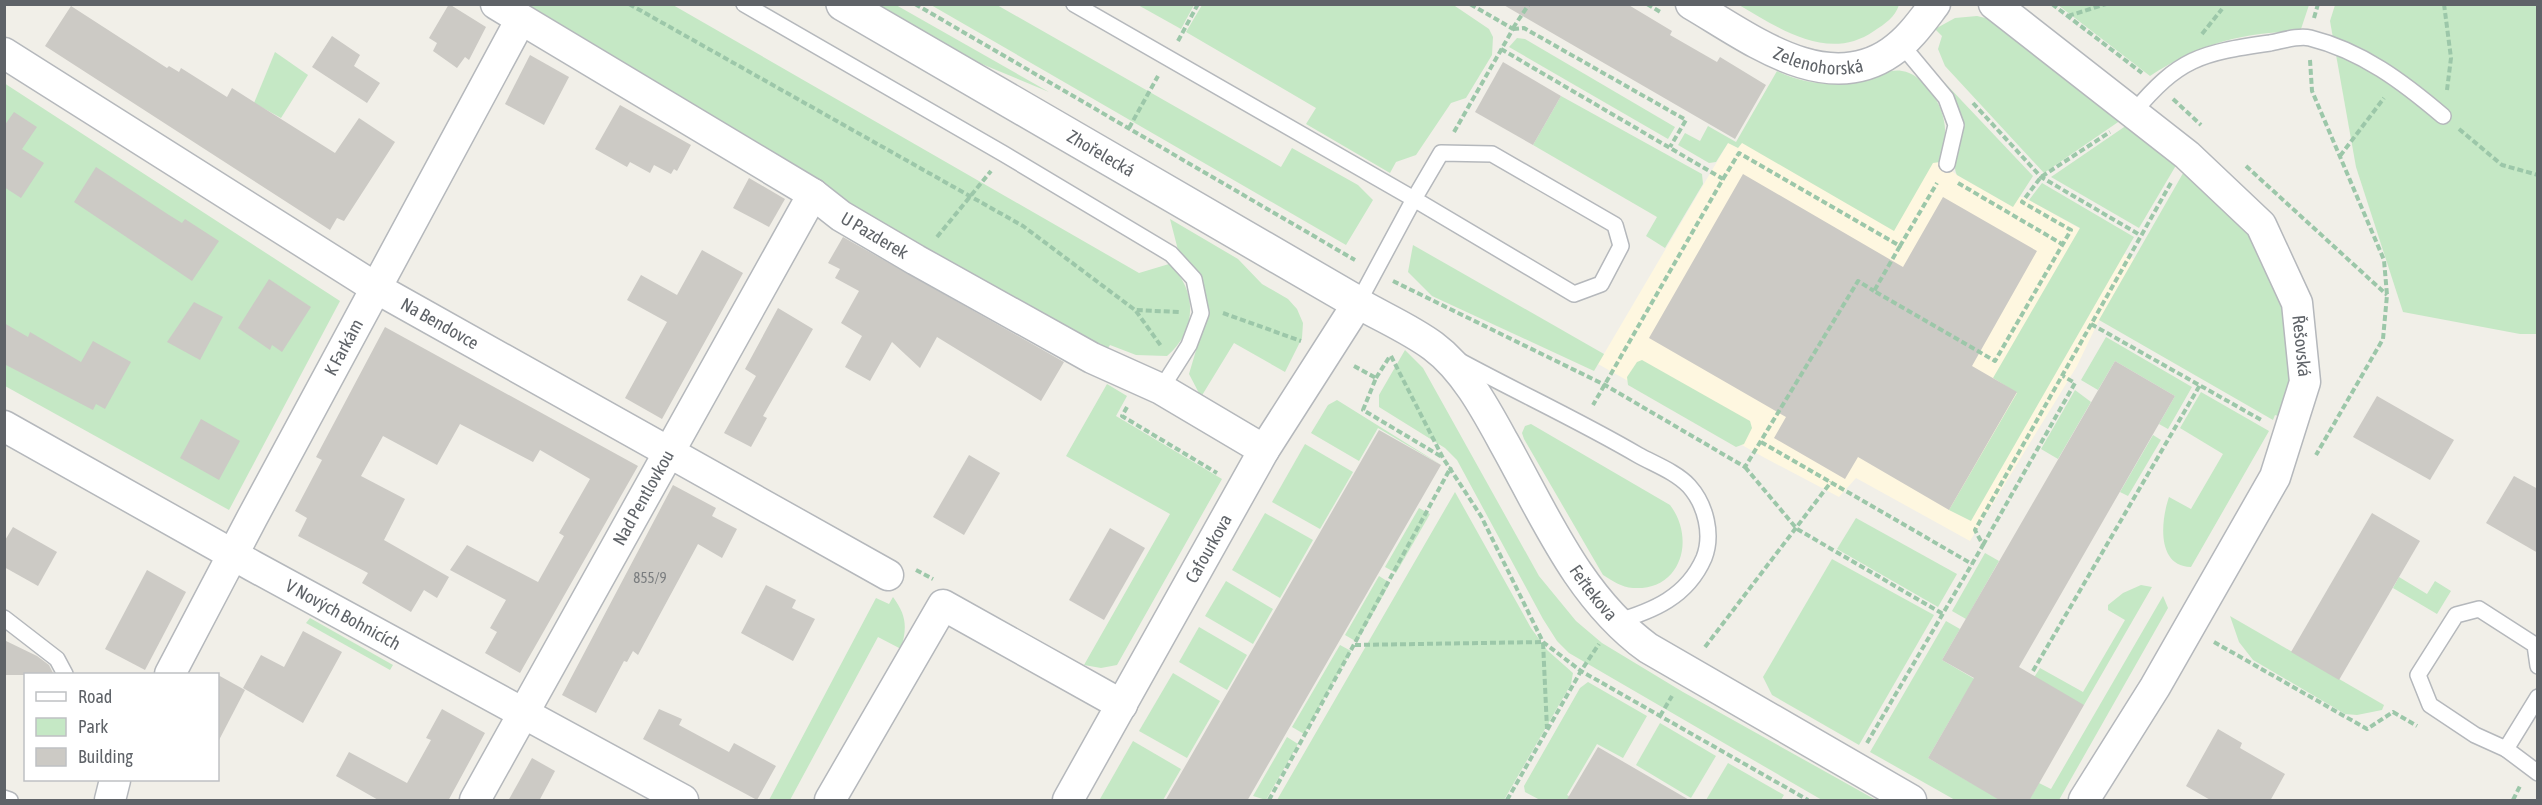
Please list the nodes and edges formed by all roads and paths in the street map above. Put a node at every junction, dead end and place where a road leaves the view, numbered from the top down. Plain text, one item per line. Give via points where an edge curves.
1 (496, 4) edge
2 (629, 4) edge
3 (744, 4) edge
4 (843, 4) edge
5 (915, 4) edge
6 (1074, 4) edge
7 (1470, 4) edge
8 (1529, 4) edge
9 (1692, 4) edge
10 (1935, 4) edge
11 (1994, 4) edge
12 (2052, 4) edge
13 (2106, 4) edge
14 (2444, 4) edge
15 (2068, 17) junction
16 (520, 21) junction
17 (1513, 29) junction
18 (2308, 37) junction
19 (1901, 44) junction
20 (4, 53) edge
21 (2399, 78) junction
22 (2157, 85) junction
23 (1971, 101) dead end
24 (2133, 113) junction
25 (2443, 116) junction
26 (2210, 133) dead end
27 (1670, 147) dead end
28 (1004, 153) junction
29 (1441, 153) junction
30 (2187, 155) junction
31 (2340, 156) junction
32 (2245, 165) dead end
33 (1945, 169) joint
34 (2538, 175) edge
35 (2041, 177) junction
36 (1723, 179) dead end
37 (1953, 180) dead end
38 (813, 194) junction
39 (972, 196) junction
40 (1414, 200) junction
41 (2140, 235) junction
42 (2062, 244) junction
43 (1900, 246) junction
44 (916, 260) junction
45 (1375, 272) junction
46 (376, 288) junction
47 (1875, 291) junction
48 (1197, 294) junction
49 (1358, 303) junction
50 (1135, 310) junction
51 (1222, 312) junction
52 (1201, 313) junction
53 (2091, 324) junction
54 (1434, 347) junction
55 (1328, 352) junction
56 (1391, 355) dead end
57 (2063, 376) junction
58 (1169, 378) junction
59 (1376, 378) junction
60 (2200, 386) junction
61 (1130, 401) dead end
62 (4, 426) edge
63 (2288, 435) junction
64 (1761, 442) junction
65 (1264, 450) junction
66 (2317, 452) dead end
67 (670, 454) junction
68 (1443, 458) dead end
69 (1451, 467) dead end
70 (1745, 467) junction
71 (1220, 475) dead end
72 (1831, 482) junction
73 (1797, 530) junction
74 (1983, 545) junction
75 (233, 554) junction
76 (1972, 564) junction
77 (888, 575) dead end
78 (1943, 614) junction
79 (4, 618) edge
80 (1614, 622) junction
81 (2208, 639) dead end
82 (1354, 645) junction
83 (2538, 666) edge
84 (1687, 670) junction
85 (2033, 671) dead end
86 (64, 673) edge
87 (171, 673) edge
88 (2538, 697) edge
89 (1122, 705) junction
90 (523, 712) junction
91 (1660, 716) dead end
92 (1547, 729) junction
93 (2422, 729) dead end
94 (2506, 748) junction
95 (1853, 767) junction
96 (2538, 773) edge
97 (2510, 781) dead end
98 (2520, 786) junction
99 (2529, 791) dead end
100 (4, 798) edge
101 (10, 801) edge
102 (475, 801) edge
103 (683, 801) edge
104 (830, 801) edge
105 (1068, 801) edge
106 (1269, 801) edge
107 (1507, 801) edge
108 (1911, 801) edge
109 (2084, 801) edge
110 (2512, 801) edge

1 - 16 street, U Pazderek
2 - 39 path
3 - 28 lane
4 - 49 street, Zhořelecká
5 - 45 path
6 - 40 lane
7 - 17 path
8 - 17 path
9 - 19 street, Zelenohorská via 1767,48 1815,66 1851,67 1874,62
10 - 19 street, Zelenohorská
11 - 24 street, Řešovská
12 - 15 path
13 - 15 path
14 - 25 path via 2451,58
15 - 22 path
16 - 38 street, U Pazderek
16 - 46 street, K Farkám
17 - 27 path via 1524,28 1686,120
17 - 29 path
18 - 21 lane via 2363,58
18 - 22 lane via 2217,50 2181,66
18 - 31 path via 2312,91
19 - 33 lane via 1946,98 1956,125
20 - 46 street, Na Bendovce
21 - 25 lane
21 - 31 path
22 - 24 lane
22 - 26 path
23 - 35 path
24 - 30 street, Řešovská
24 - 35 path
25 - 34 path via 2502,165
28 - 39 path
28 - 48 lane via 1171,254 1194,279
29 - 40 lane
29 - 40 lane via 1492,153 1615,225 1621,246 1601,284 1574,294
30 - 41 path
30 - 63 street, Řešovská via 2261,225 2297,303 2305,382
31 - 32 path via 2384,260 2387,295
33 - 43 path
35 - 41 path
35 - 42 path via 2022,202 2071,230
36 - 43 path via 1739,153
37 - 42 path
38 - 44 street, U Pazderek via 841,216
38 - 67 street, Nad Pentlovkou
39 - 44 path
39 - 50 path via 1023,226
40 - 45 lane
41 - 53 path
42 - 47 path via 1995,360
43 - 47 path
44 - 58 street, U Pazderek via 1092,358
45 - 49 lane
45 - 70 path via 1605,385
46 - 67 street, Na Bendovce
46 - 75 street, K Farkám
47 - 64 path via 1858,281
48 - 51 path
48 - 52 lane
49 - 54 street, Feřtekova
49 - 55 street, Cafourkova
50 - 52 path
50 - 58 path
51 - 52 path
51 - 55 path
52 - 58 lane via 1189,345
53 - 57 path
53 - 60 path
54 - 80 street, Feřtekova via 1485,409 1582,581
54 - 80 lane via 1582,422 1679,478 1694,493 1709,525 1708,547 1699,569 1684,588 1652,611
55 - 59 path
55 - 65 street, Cafourkova
56 - 59 path
57 - 74 path via 1975,530
57 - 74 path via 2075,383
58 - 65 street, U Pazderek
59 - 68 path via 1364,410
60 - 63 path
60 - 85 path
61 - 71 path via 1122,417
62 - 75 street, V Nových Bohnicích
63 - 66 path
63 - 109 street, Řešovská via 2273,482
64 - 70 path
64 - 72 path
65 - 89 street, Cafourkova
67 - 77 street, Na Bendovce
67 - 90 street, Nad Pentlovkou
69 - 82 path
70 - 73 path
72 - 73 path
72 - 76 path
73 - 78 path
73 - 84 path
74 - 76 path
75 - 87 street, K Farkám
75 - 90 street, V Nových Bohnicích
76 - 78 path
78 - 95 path
79 - 86 lane via 57,659
80 - 84 street, Feřtekova via 1648,648
80 - 92 path
81 - 93 path via 2367,729 2393,711
82 - 92 path via 1543,642
82 - 106 path
83 - 94 lane via 2535,645 2479,609 2456,615 2418,675 2430,705 2475,735
84 - 91 path
84 - 95 street, Feřtekova
88 - 94 lane
89 - 104 street via 943,605
89 - 105 street, Cafourkova
90 - 102 street, Nad Pentlovkou
90 - 103 street, V Nových Bohnicích
92 - 107 path
94 - 96 lane
95 - 108 street, Feřtekova
97 - 98 path
98 - 99 path
98 - 110 path
100 - 101 lane

